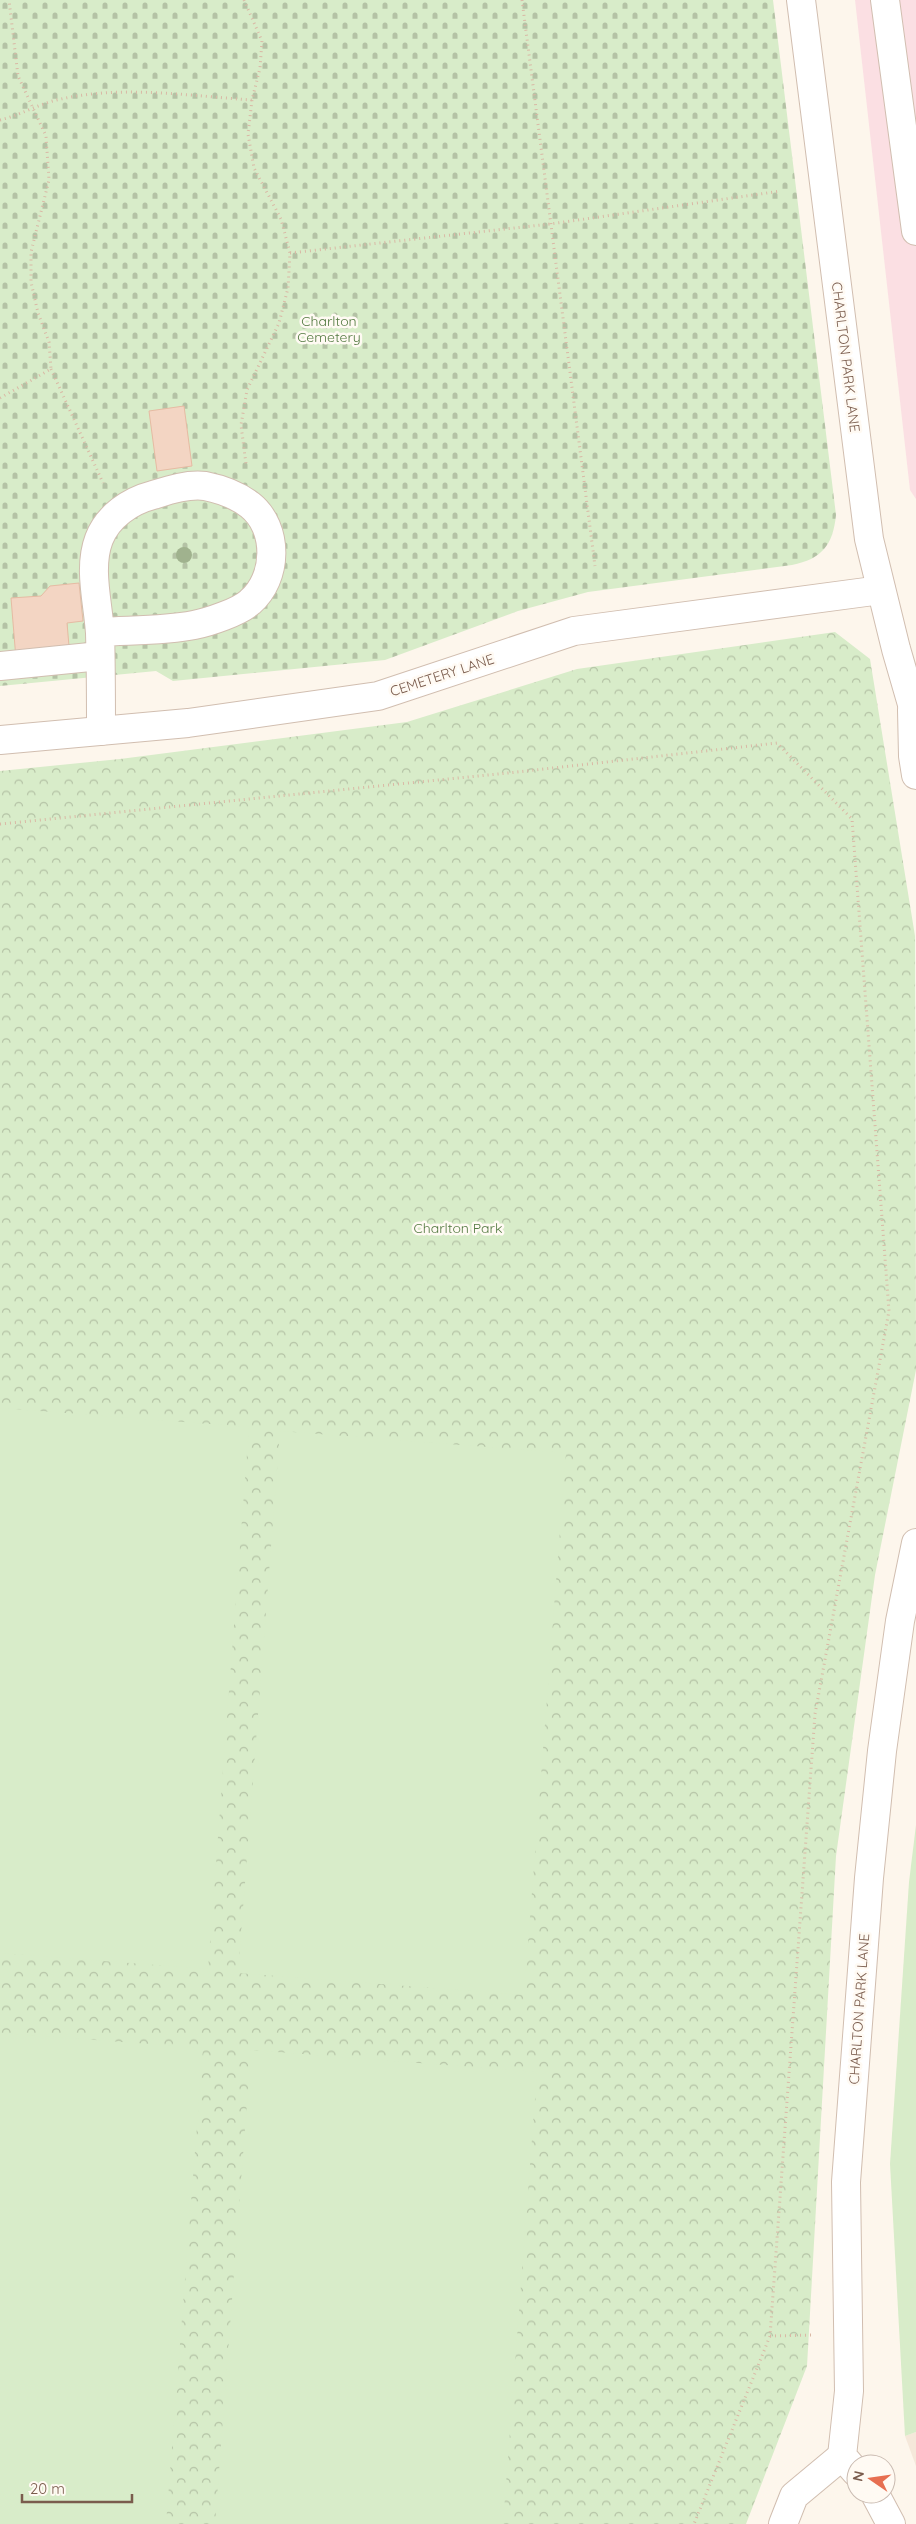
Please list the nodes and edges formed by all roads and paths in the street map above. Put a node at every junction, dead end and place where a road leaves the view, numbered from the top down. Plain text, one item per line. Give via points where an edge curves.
1 (9, 0) edge
2 (244, 0) edge
3 (522, 0) edge
4 (801, 0) edge
5 (884, 0) edge
6 (904, 55) edge
7 (252, 100) junction
8 (32, 108) junction
9 (0, 120) edge
10 (909, 128) edge
11 (781, 191) dead end
12 (550, 224) junction
13 (916, 231) edge
14 (290, 253) junction
15 (51, 369) junction
16 (0, 398) edge
17 (251, 506) junction
18 (116, 513) junction
19 (595, 566) dead end
20 (881, 590) junction
21 (100, 644) junction
22 (906, 647) edge
23 (0, 666) edge
24 (914, 714) edge
25 (101, 731) junction
26 (0, 740) edge
27 (916, 775) edge
28 (0, 824) edge
29 (916, 1542) edge
30 (818, 2334) dead end
31 (770, 2336) junction
32 (849, 2454) edge
33 (846, 2466) edge
34 (880, 2504) edge
35 (694, 2524) edge
36 (783, 2524) edge
37 (891, 2524) edge

1 - 8 path via 18,76
2 - 7 path via 262,40 260,68
3 - 12 path
4 - 20 street, CHARLTON PARK LANE via 869,539
5 - 6 street
6 - 10 street
7 - 8 path via 146,92 61,99
7 - 14 path via 248,134 254,168 281,218
8 - 9 path
8 - 15 path via 46,136 49,180 31,252 32,282 38,313 49,342
10 - 13 street
11 - 12 path
12 - 14 path
12 - 19 path
14 - 17 path via 288,288 279,323 247,390 242,416
15 - 16 path
15 - 18 path
17 - 18 street via 229,493 212,488 179,487 142,498
17 - 21 street via 268,530 272,558 266,580 250,602 223,616 194,625
18 - 21 street via 99,538 94,563
20 - 22 street, CHARLTON PARK LANE
20 - 25 street, CEMETERY LANE via 574,632 378,696 188,723
21 - 23 street
21 - 25 street
22 - 24 street, CHARLTON PARK LANE
24 - 27 street, CHARLTON PARK LANE
25 - 26 street, CEMETERY LANE
28 - 31 path via 777,743 852,819 889,1311 815,1714
29 - 32 street, CHARLTON PARK LANE via 900,1621 882,1751 846,2182
30 - 31 path
31 - 35 path
33 - 36 street via 794,2496
34 - 37 street

